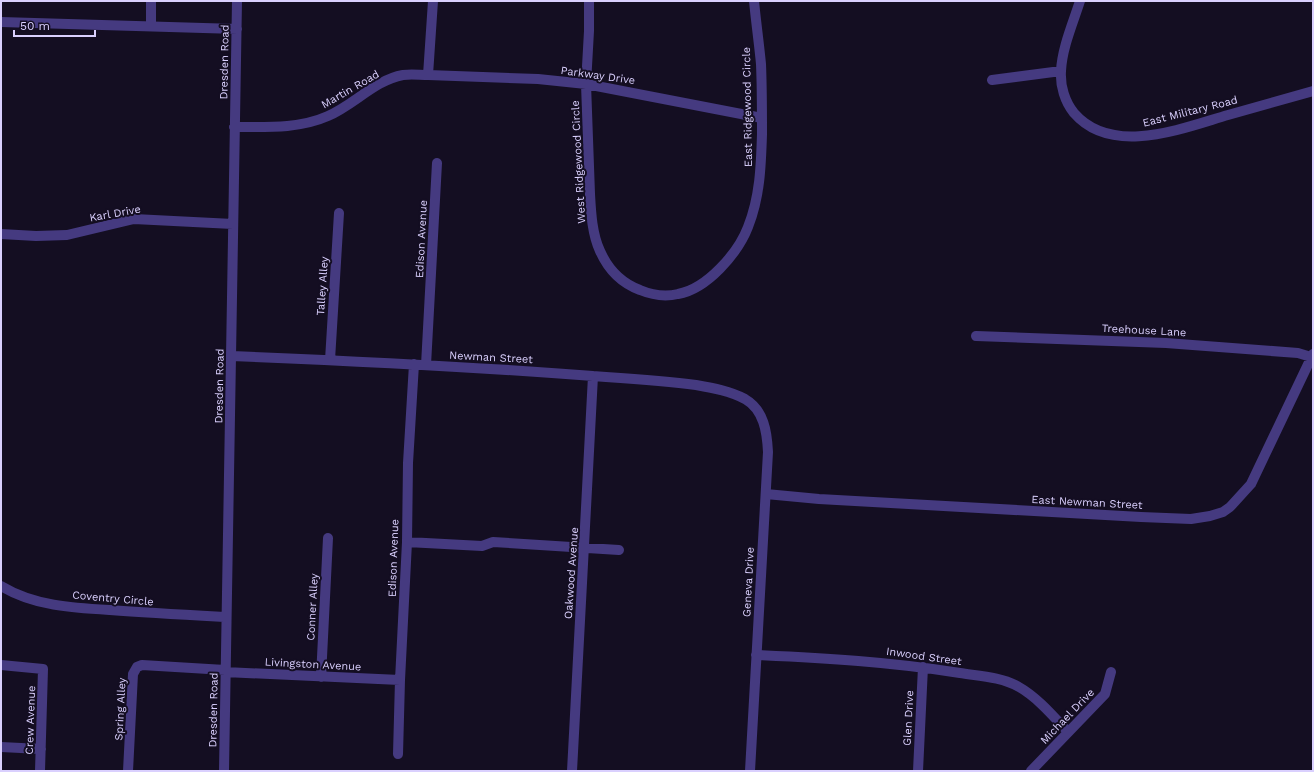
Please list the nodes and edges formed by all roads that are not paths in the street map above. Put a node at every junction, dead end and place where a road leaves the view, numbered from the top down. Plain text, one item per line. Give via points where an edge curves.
1 (151, 1) edge
2 (237, 1) edge
3 (433, 1) edge
4 (589, 1) edge
5 (754, 1) edge
6 (1080, 1) edge
7 (1, 22) edge
8 (151, 26) junction
9 (236, 29) junction
10 (1061, 71) junction
11 (428, 75) junction
12 (992, 80) dead end
13 (586, 84) junction
14 (1313, 91) edge
15 (762, 118) junction
16 (234, 127) junction
17 (437, 163) dead end
18 (338, 213) dead end
19 (233, 224) junction
20 (1, 234) edge
21 (650, 294) joint
22 (976, 336) dead end
23 (1312, 355) edge
24 (232, 356) junction
25 (330, 360) junction
26 (414, 364) junction
27 (426, 365) junction
28 (593, 376) junction
29 (747, 400) joint
30 (766, 494) junction
31 (328, 538) dead end
32 (407, 542) junction
33 (585, 547) junction
34 (619, 550) dead end
35 (1, 586) edge
36 (226, 617) junction
37 (756, 655) junction
38 (1, 665) edge
39 (923, 667) junction
40 (225, 671) junction
41 (1111, 672) dead end
42 (321, 677) junction
43 (400, 680) junction
44 (1068, 732) junction
45 (1, 747) edge
46 (41, 749) junction
47 (398, 754) dead end
48 (40, 771) edge
49 (128, 771) edge
50 (224, 771) edge
51 (572, 771) edge
52 (750, 771) edge
53 (918, 771) edge
54 (1031, 771) edge

1 - 8 street
2 - 9 street, Dresden Road
3 - 11 street
4 - 13 street, West Ridgewood Circle
5 - 15 street, East Ridgewood Circle via 761,65
6 - 10 street, East Military Road via 1064,52
7 - 8 street
8 - 9 street
9 - 16 street, Dresden Road
10 - 12 street
10 - 14 street, East Military Road via 1066,102 1080,120 1090,128 1121,136 1154,134 1178,129
11 - 13 street, Parkway Drive via 538,79
11 - 16 street, Martin Road via 403,75 383,82 343,109 310,122
13 - 15 street, Parkway Drive
13 - 21 street, West Ridgewood Circle via 591,212 599,250 621,280
15 - 21 street, East Ridgewood Circle via 761,168 754,208 743,238 727,261 696,288 666,296
16 - 19 street, Dresden Road
17 - 27 street, Edison Avenue
18 - 25 street, Talley Alley
19 - 20 street, Karl Drive via 134,219 68,234
19 - 24 street, Dresden Road
22 - 23 street, Treehouse Lane via 1166,343
23 - 30 street, East Newman Street via 1251,484 1230,507 1210,516 1186,519 1127,517
24 - 25 street, Newman Street
24 - 36 street, Dresden Road
25 - 26 street, Newman Street
26 - 27 street, Newman Street
26 - 32 street, Edison Avenue via 408,463
27 - 28 street, Newman Street
28 - 29 street, Newman Street via 676,382 719,389
28 - 33 street, Oakwood Avenue
29 - 30 street, Geneva Drive via 760,414 766,428
30 - 37 street, Geneva Drive
31 - 42 street, Conner Alley
32 - 33 street via 482,546 493,542
32 - 43 street, Edison Avenue
33 - 34 street
33 - 51 street, Oakwood Avenue
35 - 36 street, Coventry Circle via 28,599 77,608
36 - 40 street, Dresden Road
37 - 39 street, Inwood Street via 848,659
37 - 52 street, Geneva Drive
38 - 46 street, Crew Avenue via 43,669
39 - 44 street, Inwood Street via 1014,684 1041,704
39 - 53 street, Glen Drive
40 - 42 street, Livingston Avenue
40 - 49 street, Spring Alley via 142,665 137,667 133,674
40 - 50 street, Dresden Road
41 - 44 street, Michael Drive via 1105,694
42 - 43 street, Livingston Avenue
43 - 47 street, Edison Avenue
44 - 54 street, Michael Drive
45 - 46 street
46 - 48 street, Crew Avenue

